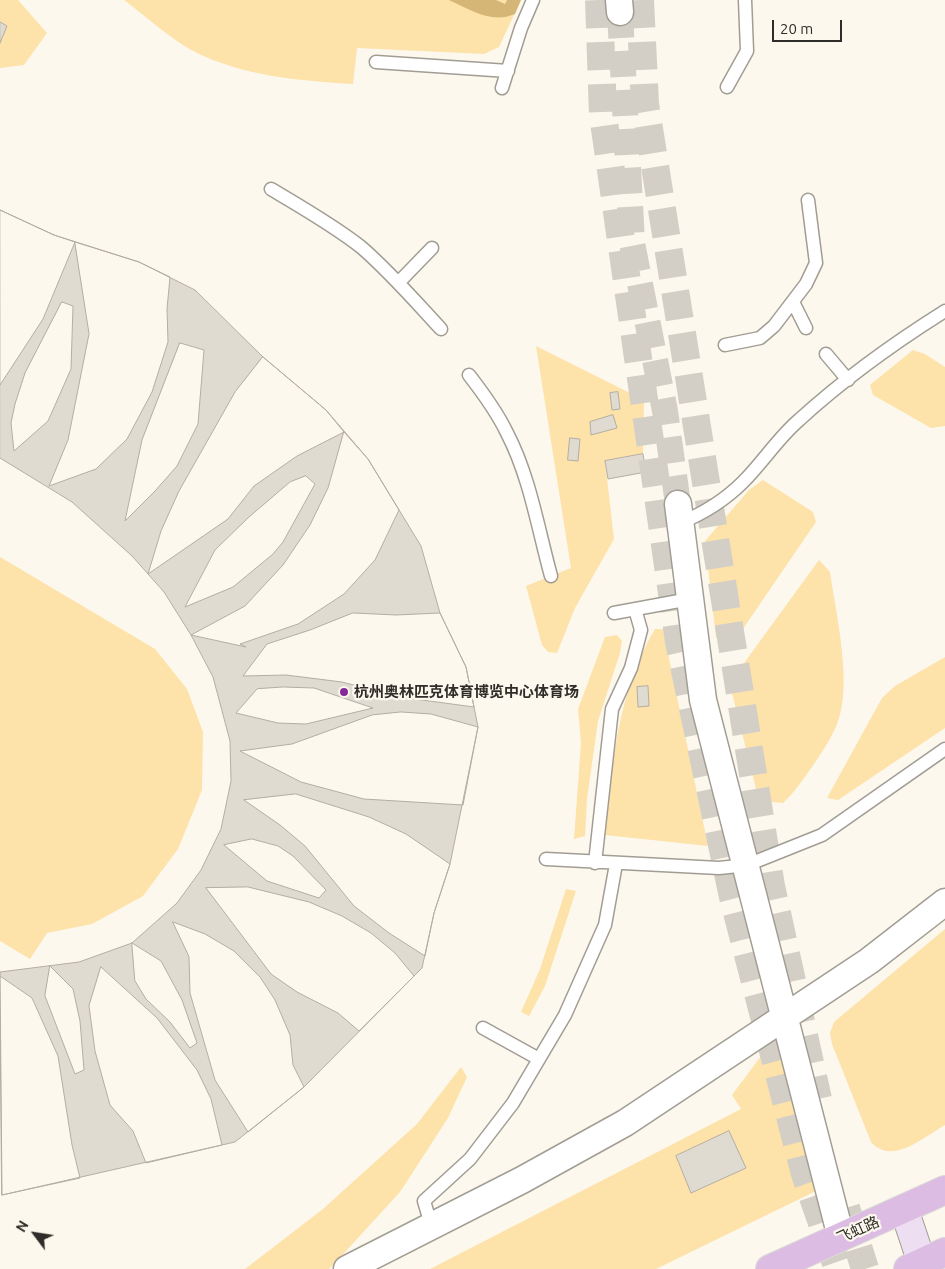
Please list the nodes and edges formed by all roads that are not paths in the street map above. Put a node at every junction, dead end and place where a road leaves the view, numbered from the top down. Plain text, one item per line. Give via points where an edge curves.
1 (533, 0) edge
2 (745, 0) edge
3 (376, 62) dead end
4 (508, 71) junction
5 (727, 87) dead end
6 (502, 88) dead end
7 (271, 189) dead end
8 (808, 200) dead end
9 (432, 248) dead end
10 (399, 282) junction
11 (793, 302) junction
12 (945, 311) edge
13 (806, 328) dead end
14 (440, 329) dead end
15 (725, 345) dead end
16 (826, 354) dead end
17 (469, 375) dead end
18 (848, 380) junction
19 (679, 514) joint
20 (551, 576) dead end
21 (690, 599) junction
22 (635, 609) junction
23 (614, 613) dead end
24 (945, 750) edge
25 (546, 859) dead end
26 (595, 862) junction
27 (616, 864) junction
28 (747, 866) junction
29 (945, 902) edge
30 (784, 1017) junction
31 (483, 1028) dead end
32 (539, 1059) junction
33 (945, 1190) edge
34 (904, 1209) junction
35 (432, 1228) junction
36 (842, 1237) junction
37 (925, 1263) edge
38 (775, 1268) edge
39 (347, 1269) edge

1 - 4 lane
2 - 5 lane via 747,51
3 - 4 lane
4 - 6 lane
7 - 10 lane via 360,247
8 - 11 lane via 816,263
9 - 10 lane
10 - 14 lane
11 - 13 lane
11 - 15 lane via 760,338
12 - 18 lane via 908,334
16 - 18 lane
17 - 20 lane via 489,401 519,460
18 - 19 lane via 797,421 742,483 699,515
19 - 21 street
21 - 22 lane
21 - 28 street via 702,700
22 - 23 lane
22 - 26 lane via 641,630 631,668 612,709
24 - 28 lane via 822,834
25 - 26 lane
26 - 27 lane
27 - 28 lane
27 - 32 lane via 605,925 565,1015
28 - 30 street
29 - 30 street via 870,961
30 - 35 street via 625,1123
30 - 36 street
31 - 32 lane
32 - 35 lane via 513,1103 470,1158 424,1201
33 - 34 main road, 飞虹路
34 - 36 main road, 飞虹路
34 - 37 main road
35 - 39 street
36 - 38 main road, 飞虹路

